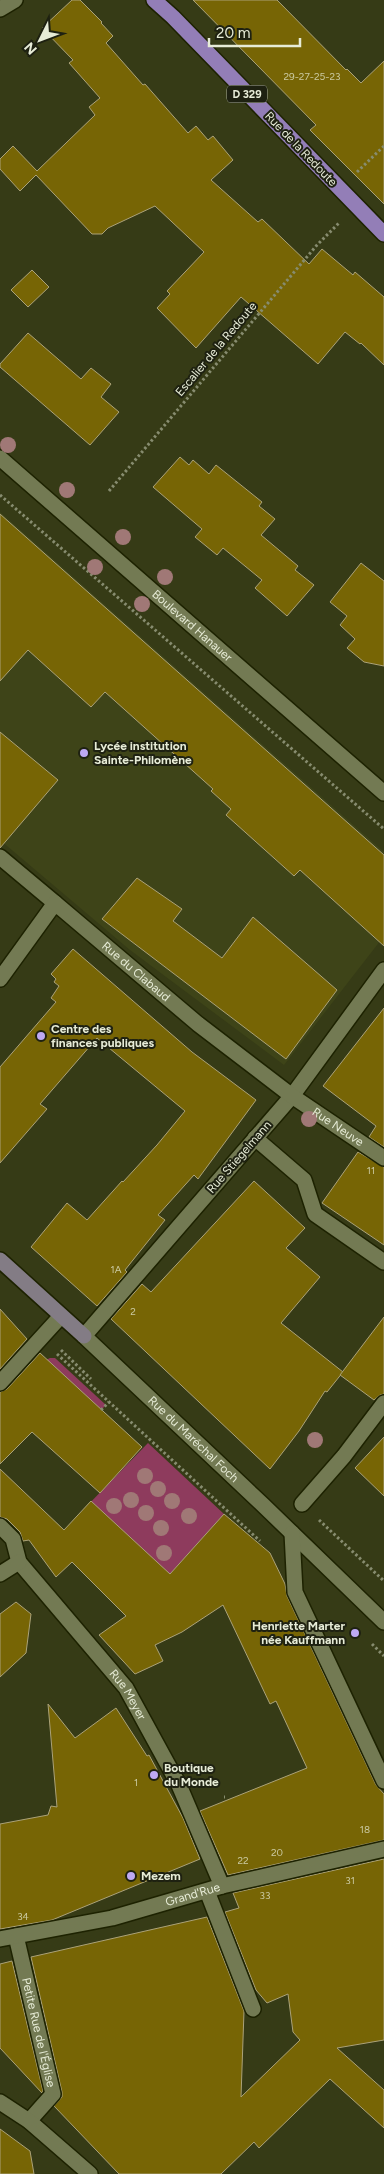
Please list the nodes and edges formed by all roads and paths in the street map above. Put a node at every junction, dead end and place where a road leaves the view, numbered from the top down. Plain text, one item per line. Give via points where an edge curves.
1 (14, 0) edge
2 (154, 0) edge
3 (0, 9) edge
4 (384, 146) edge
5 (352, 178) dead end
6 (340, 222) dead end
7 (384, 234) edge
8 (0, 458) edge
9 (109, 491) dead end
10 (0, 495) edge
11 (384, 794) edge
12 (384, 829) edge
13 (0, 857) edge
14 (55, 903) junction
15 (384, 970) edge
16 (0, 978) edge
17 (292, 1096) junction
18 (255, 1138) junction
19 (384, 1158) edge
20 (0, 1260) edge
21 (384, 1262) edge
22 (61, 1316) junction
23 (84, 1336) junction
24 (56, 1353) dead end
25 (0, 1383) edge
26 (109, 1402) junction
27 (384, 1403) edge
28 (101, 1410) dead end
29 (302, 1504) joint
30 (0, 1526) edge
31 (292, 1533) junction
32 (260, 1541) dead end
33 (19, 1562) junction
34 (0, 1574) edge
35 (384, 1581) edge
36 (384, 1622) edge
37 (384, 1781) edge
38 (384, 1849) edge
39 (222, 1886) junction
40 (207, 1891) junction
41 (16, 1936) junction
42 (0, 1940) edge
43 (253, 2009) dead end
44 (0, 2102) edge
45 (29, 2121) junction
46 (90, 2174) edge

1 - 3 street
2 - 7 main road, Rue de la Redoute / D 329
4 - 5 path
6 - 9 path, Escalier de la Redoute via 316,245
8 - 11 street, Boulevard Hanauer
10 - 12 path
13 - 14 street, Rue du Clabaud
14 - 16 street
14 - 17 street, Rue du Clabaud via 198,1024
15 - 17 street, Rue Stiegelmann
17 - 18 street, Rue Stiegelmann
17 - 19 street, Rue Neuve
18 - 21 street via 304,1180 315,1214
18 - 23 street, Rue Stiegelmann
20 - 22 street, Rue du Maréchal Foch
22 - 23 street, Rue du Maréchal Foch
22 - 25 street
23 - 31 street, Rue du Maréchal Foch
24 - 26 path
26 - 28 path
26 - 32 path
27 - 29 street
29 - 35 path
30 - 33 street, Rue Meyer via 13,1539
31 - 36 street, Rue du Maréchal Foch
31 - 37 street via 295,1592
33 - 34 street
33 - 39 street, Rue Meyer via 126,1688 179,1785
38 - 39 street, Grand'Rue
39 - 40 street, Grand'Rue
40 - 41 street, Grand'Rue via 112,1918
40 - 43 street
41 - 42 street, Grand'Rue
41 - 45 street, Petite Rue de l'Église via 52,2094
44 - 45 street
45 - 46 street

